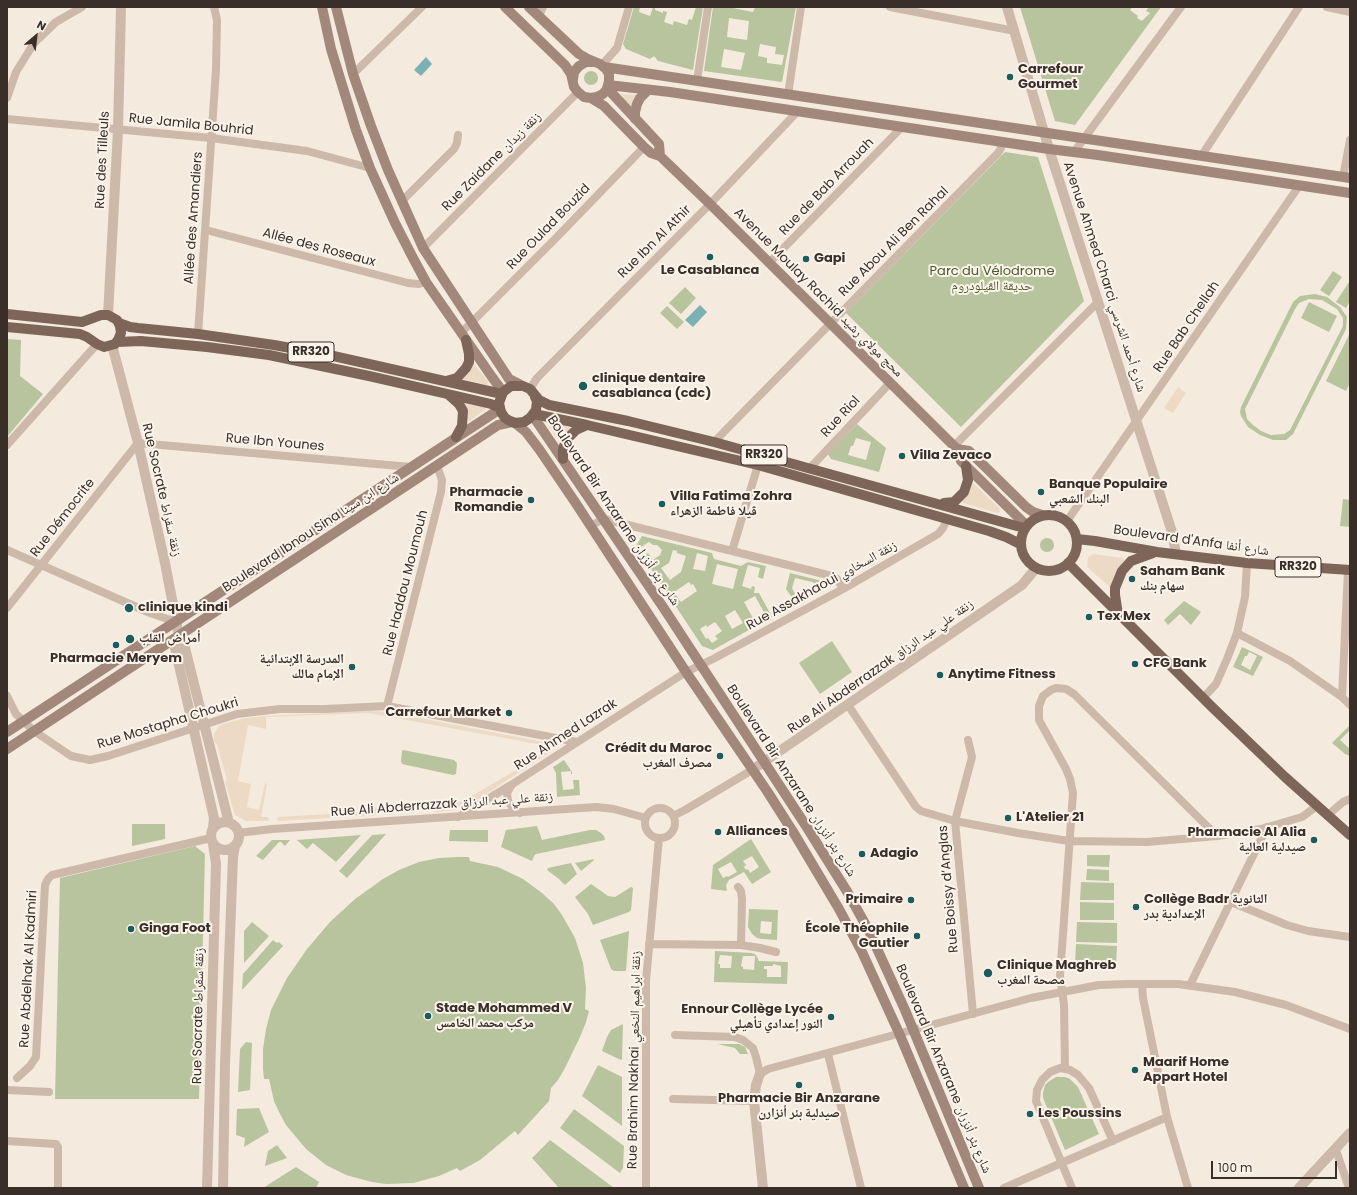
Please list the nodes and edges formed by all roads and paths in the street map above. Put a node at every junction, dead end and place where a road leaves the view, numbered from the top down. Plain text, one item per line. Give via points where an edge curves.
1 (82, 7) edge
2 (121, 7) edge
3 (214, 7) edge
4 (322, 7) edge
5 (336, 7) edge
6 (422, 7) edge
7 (505, 7) edge
8 (530, 7) edge
9 (629, 7) edge
10 (708, 7) edge
11 (801, 7) edge
12 (890, 7) edge
13 (1007, 7) edge
14 (1181, 7) edge
15 (1299, 7) edge
16 (1327, 7) edge
17 (1341, 9) edge
18 (541, 12) edge
19 (1350, 12) edge
20 (1015, 31) junction
21 (600, 64) junction
22 (353, 74) junction
23 (573, 80) junction
24 (697, 81) junction
25 (608, 87) junction
26 (648, 90) junction
27 (578, 92) junction
28 (788, 95) junction
29 (7, 98) edge
30 (591, 98) junction
31 (797, 112) junction
32 (7, 119) edge
33 (635, 119) junction
34 (902, 127) junction
35 (118, 130) junction
36 (1044, 132) junction
37 (458, 135) dead end
38 (211, 138) junction
39 (1084, 138) junction
40 (1350, 140) edge
41 (1000, 142) junction
42 (644, 147) junction
43 (1049, 149) junction
44 (1074, 152) junction
45 (1202, 155) junction
46 (660, 156) junction
47 (370, 168) junction
48 (1346, 177) edge
49 (1299, 186) junction
50 (1350, 193) edge
51 (402, 201) junction
52 (710, 204) junction
53 (206, 230) junction
54 (423, 248) junction
55 (769, 263) junction
56 (426, 282) junction
57 (1098, 302) junction
58 (7, 314) edge
59 (108, 315) junction
60 (95, 318) junction
61 (119, 323) junction
62 (472, 323) junction
63 (830, 323) junction
64 (7, 327) edge
65 (198, 334) junction
66 (464, 336) junction
67 (95, 342) junction
68 (115, 343) junction
69 (444, 381) junction
70 (890, 382) junction
71 (529, 390) junction
72 (502, 393) junction
73 (448, 394) junction
74 (500, 408) junction
75 (533, 415) junction
76 (1137, 421) junction
77 (514, 422) junction
78 (587, 425) junction
79 (456, 437) junction
80 (714, 442) junction
81 (138, 443) junction
82 (7, 446) edge
83 (956, 447) junction
84 (563, 459) junction
85 (758, 465) junction
86 (437, 466) junction
87 (966, 466) junction
88 (410, 467) junction
89 (810, 468) junction
90 (937, 503) junction
91 (1042, 515) junction
92 (604, 519) junction
93 (946, 519) junction
94 (1067, 521) junction
95 (590, 526) junction
96 (1025, 527) junction
97 (1077, 539) junction
98 (1020, 544) junction
99 (7, 550) edge
100 (732, 551) junction
101 (1157, 552) junction
102 (1176, 554) junction
103 (1068, 563) junction
104 (1247, 563) junction
105 (40, 566) junction
106 (1036, 568) junction
107 (1349, 570) edge
108 (843, 589) junction
109 (7, 608) edge
110 (1118, 614) junction
111 (176, 622) junction
112 (1237, 633) junction
113 (179, 639) junction
114 (700, 665) junction
115 (686, 672) junction
116 (7, 696) edge
117 (1342, 697) junction
118 (1203, 698) junction
119 (848, 705) junction
120 (1350, 705) edge
121 (387, 706) junction
122 (22, 722) junction
123 (204, 725) junction
124 (194, 728) junction
125 (34, 731) junction
126 (7, 732) edge
127 (968, 740) dead end
128 (577, 742) junction
129 (7, 749) edge
130 (764, 762) junction
131 (752, 770) junction
132 (511, 785) junction
133 (1350, 799) edge
134 (1317, 806) junction
135 (520, 813) junction
136 (1328, 815) junction
137 (673, 816) junction
138 (458, 817) junction
139 (646, 818) junction
140 (955, 821) junction
141 (229, 823) junction
142 (1267, 827) junction
143 (238, 833) junction
144 (1350, 835) edge
145 (1217, 836) junction
146 (212, 837) junction
147 (659, 838) junction
148 (1069, 841) junction
149 (235, 846) junction
150 (738, 888) dead end
151 (1231, 902) junction
152 (1350, 937) edge
153 (649, 944) junction
154 (742, 945) junction
155 (776, 952) dead end
156 (1142, 984) junction
157 (1190, 985) junction
158 (1062, 991) junction
159 (212, 1012) junction
160 (227, 1012) junction
161 (973, 1014) junction
162 (1350, 1028) edge
163 (914, 1029) junction
164 (899, 1033) junction
165 (675, 1035) dead end
166 (828, 1054) junction
167 (1065, 1068) junction
168 (760, 1074) junction
169 (17, 1078) dead end
170 (7, 1090) edge
171 (49, 1092) dead end
172 (673, 1099) dead end
173 (754, 1102) junction
174 (1167, 1117) junction
175 (1350, 1133) edge
176 (7, 1141) edge
177 (1113, 1141) junction
178 (1336, 1150) junction
179 (1061, 1163) junction
180 (224, 1186) edge
181 (58, 1188) edge
182 (207, 1188) edge
183 (646, 1188) edge
184 (764, 1188) edge
185 (861, 1188) edge
186 (964, 1188) edge
187 (979, 1188) edge
188 (1004, 1188) edge
189 (1072, 1188) edge
190 (1188, 1188) edge
191 (1299, 1188) edge
192 (1348, 1188) edge

1 - 29 street via 56,22 34,44 16,72
2 - 35 street, Rue des Tilleuls
3 - 38 street, Allée des Amandiers via 217,31
4 - 47 main road via 341,84
5 - 22 main road
6 - 22 street
7 - 23 main road via 565,65
8 - 18 main road
9 - 21 street via 617,48
10 - 24 street
11 - 28 street
12 - 20 street
13 - 20 street, Avenue Ahmed Charci شارع أحمد الشرسي
14 - 39 street
15 - 45 street
16 - 17 street
17 - 19 street
18 - 21 main road via 579,54
20 - 36 street, Avenue Ahmed Charci شارع أحمد الشرسي
21 - 23 main road via 586,62 579,66 574,72
21 - 24 main road
21 - 25 main road via 609,74
22 - 51 main road
23 - 27 main road
24 - 28 main road
25 - 26 main road
25 - 30 main road via 601,95
25 - 33 main road, Avenue Moulay Rachid محج مولاي رشيد
26 - 31 main road
26 - 33 main road via 638,101
27 - 30 main road
27 - 54 street, Rue Zaidane زنقة زيدان
28 - 36 main road
30 - 42 main road, Avenue Moulay Rachid محج مولاي رشيد via 604,106
31 - 34 main road
31 - 52 street, Rue Ibn Al Athir
32 - 35 street, Rue Jamila Bouhrid
33 - 46 main road, Avenue Moulay Rachid محج مولاي رشيد via 659,144
34 - 41 main road
34 - 55 street, Rue de Bab Arrouah
35 - 38 street, Rue Jamila Bouhrid
35 - 59 street, Rue des Tilleuls
36 - 39 main road
36 - 43 street, Avenue Ahmed Charci شارع أحمد الشرسي
37 - 51 street via 454,149
38 - 47 street, Rue Jamila Bouhrid via 308,151
38 - 53 street, Allée des Amandiers
39 - 44 street
39 - 45 main road
40 - 48 street
41 - 43 main road
41 - 63 street, Rue Abou Ali Ben Rahal via 1001,148 998,153
42 - 46 main road, Avenue Moulay Rachid محج مولاي رشيد
42 - 62 street, Rue Oulad Bouzid
43 - 44 main road
43 - 57 street, Avenue Ahmed Charci شارع أحمد الشرسي
44 - 49 main road
45 - 48 main road
46 - 52 main road, Avenue Moulay Rachid محج مولاي رشيد
47 - 56 main road
49 - 50 main road
49 - 76 street, Rue Bab Chellah
51 - 54 main road
52 - 55 main road, Avenue Moulay Rachid محج مولاي رشيد
52 - 71 street, Rue Ibn Al Athir via 537,378
53 - 56 street, Allée des Roseaux via 408,284
53 - 65 street, Allée des Amandiers
54 - 62 main road
55 - 63 main road, Avenue Moulay Rachid محج مولاي رشيد
56 - 66 main road
57 - 76 street, Avenue Ahmed Charci شارع أحمد الشرسي
57 - 83 street
58 - 60 main road via 76,322
59 - 60 main road
59 - 61 main road, RR320
60 - 67 main road via 90,328 90,335
61 - 65 main road, RR320 via 130,327
61 - 68 main road via 121,333
62 - 66 street, Rue Oulad Bouzid
62 - 71 main road via 508,379
63 - 70 main road, Avenue Moulay Rachid محج مولاي رشيد
63 - 80 street, Rue Abou Ali Ben Rahal
64 - 67 main road, RR320 via 80,334
65 - 69 main road, RR320 via 274,344
66 - 69 main road via 469,354 466,368 454,380
66 - 72 main road
67 - 68 main road, RR320 via 104,347
67 - 82 street
68 - 73 main road, RR320 via 141,341 269,355
68 - 81 street, Rue Socrate زنقة سقراط
69 - 72 main road, RR320
70 - 83 main road, Avenue Moulay Rachid محج مولاي رشيد
70 - 89 street, Rue Riol
71 - 72 main road via 512,386
71 - 75 main road via 537,405
71 - 80 main road, RR320 via 549,405
72 - 74 main road
73 - 74 main road, RR320
73 - 79 main road via 463,411 462,426
74 - 77 main road, RR320 via 505,418
74 - 79 main road, Boulevard Ibnou Sina شارع ابن سينا
75 - 77 main road via 524,422
75 - 78 main road, RR320
75 - 84 main road, Boulevard Bir Anzarane شارع بئر أنزران
76 - 94 street, Rue Bab Chellah
76 - 102 street, Avenue Ahmed Charci شارع أحمد الشرسي via 1172,532
77 - 86 main road, Boulevard Ibnou Sina شارع ابن سينا via 498,425
77 - 95 main road, Boulevard Bir Anzarane شارع بئر أنزران via 526,432 539,449
78 - 84 main road via 576,430 566,440
78 - 85 main road, RR320
79 - 88 main road, Boulevard Ibnou Sina شارع ابن سينا
80 - 89 main road, RR320
81 - 88 street, Rue Ibn Younes
81 - 105 street, Rue Démocrite
81 - 111 street, Rue Socrate زنقة سقراط
83 - 87 main road, Avenue Moulay Rachid محج مولاي رشيد via 961,461
83 - 91 main road, Avenue Moulay Rachid محج مولاي رشيد via 969,451 1026,507
84 - 92 main road, Boulevard Bir Anzarane شارع بئر أنزران
85 - 93 main road, RR320
85 - 100 street
86 - 113 main road, Boulevard Ibnou Sina شارع ابن سينا
86 - 121 street, Rue Haddou Moumouh via 442,480 441,492
87 - 90 main road via 968,480 962,496 951,503
87 - 96 main road, Avenue Moulay Rachid محج مولاي رشيد
88 - 111 main road, Boulevard Ibnou Sina شارع ابن سينا
89 - 90 main road, RR320
90 - 96 main road, RR320
91 - 94 main road via 1054,515
91 - 96 main road via 1032,519
92 - 95 street
92 - 100 street
92 - 114 main road, Boulevard Bir Anzarane شارع بئر أنزران
93 - 98 main road, RR320 via 1006,536
93 - 108 street, Rue Assakhaoui زنقة السخاوي via 938,534
94 - 97 main road via 1074,529
95 - 115 main road, Boulevard Bir Anzarane شارع بئر أنزران
96 - 98 main road
97 - 101 main road, Boulevard d'Anfa شارع أنفا / RR320
97 - 103 main road via 1075,553
98 - 106 main road via 1026,559
99 - 105 street
100 - 108 street via 832,576
101 - 102 main road, Boulevard d'Anfa شارع أنفا / RR320
101 - 110 main road via 1138,557 1122,571 1115,592
102 - 104 main road, Boulevard d'Anfa شارع أنفا / RR320
103 - 106 main road via 1052,571
103 - 110 main road
104 - 107 main road, Boulevard d'Anfa شارع أنفا / RR320
104 - 112 street via 1245,597
105 - 109 street, Rue Démocrite
105 - 111 street
106 - 119 street, Rue Ali Abderrazzak زنقة علي عبد الرزاق via 1022,585
107 - 117 street
108 - 114 street, Rue Assakhaoui زنقة السخاوي
110 - 118 main road
111 - 113 street, Rue Socrate زنقة سقراط
111 - 122 main road, Boulevard Ibnou Sina شارع ابن سينا
112 - 117 street via 1290,661
112 - 118 street via 1216,684
113 - 123 street, Rue Socrate زنقة سقراط via 184,644
113 - 124 street, Rue Socrate زنقة سقراط via 175,648
113 - 125 main road, Boulevard Ibnou Sina شارع ابن سينا
114 - 115 street, Rue Assakhaoui زنقة السخاوي
114 - 130 main road, Boulevard Bir Anzarane شارع بئر أنزران
115 - 128 street, Rue Ahmed Lazrak
115 - 131 main road, Boulevard Bir Anzarane شارع بئر أنزران
116 - 122 street
117 - 120 street
118 - 134 main road
119 - 130 street, Rue Ali Abderrazzak زنقة علي عبد الرزاق
119 - 140 street via 916,807 921,811
121 - 123 street, Rue Mostapha Choukri via 280,708 237,714
121 - 128 street, Rue Mostapha Choukri
122 - 125 street, Rue Mostapha Choukri
122 - 126 main road, Boulevard Ibnou Sina شارع ابن سينا
123 - 124 street, Rue Mostapha Choukri
123 - 141 street, Rue Socrate زنقة سقراط
124 - 125 street, Rue Mostapha Choukri via 90,760 71,756
124 - 146 street, Rue Socrate زنقة سقراط via 214,818
125 - 129 main road, Boulevard Ibnou Sina شارع ابن سينا
127 - 140 street, Rue Boissy d’Anglas via 972,756
128 - 132 street, Rue Ahmed Lazrak
130 - 131 street, Rue Ali Abderrazzak زنقة علي عبد الرزاق
130 - 163 main road, Boulevard Bir Anzarane شارع بئر أنزران via 848,893
131 - 137 street, Rue Ali Abderrazzak زنقة علي عبد الرزاق
131 - 164 main road, Boulevard Bir Anzarane شارع بئر أنزران via 795,835 842,914
132 - 135 street via 507,793 508,801
132 - 138 street, Rue Ahmed Lazrak
133 - 136 street
134 - 136 main road
134 - 142 street via 1302,817
135 - 138 street, Rue Ali Abderrazzak زنقة علي عبد الرزاق
135 - 139 street, Rue Ali Abderrazzak زنقة علي عبد الرزاق via 603,808
136 - 144 main road
137 - 139 street via 668,811 658,809
137 - 147 street via 675,823 672,831 666,837
138 - 143 street, Rue Ali Abderrazzak زنقة علي عبد الرزاق
139 - 147 street via 648,831 652,836
140 - 148 street
140 - 161 street, Rue Boissy d’Anglas
141 - 143 street
141 - 146 street via 220,823
142 - 145 street
142 - 151 street
143 - 149 street
145 - 148 street via 1147,842
145 - 148 street via 1074,694 1066,689 1056,688 1047,692 1041,699 1038,716 1070,779 1073,796
146 - 149 street via 216,848 230,850
146 - 159 street, Rue Socrate زنقة سقراط via 216,864
146 - 169 street, Rue Abdelhak Al Kadmiri via 52,874 46,885 36,1058
147 - 153 street, Rue Brahim Nakhai زنقة ابراهيم النخعي
148 - 158 street via 1060,976
149 - 160 street, Rue Socrate زنقة سقراط
150 - 154 street via 742,899
151 - 152 street via 1287,925
151 - 157 street
153 - 154 street
153 - 183 street, Rue Brahim Nakhai زنقة ابراهيم النخعي via 646,981
154 - 155 street
156 - 157 street
156 - 158 street via 1099,985
156 - 174 street
157 - 162 street via 1258,997 1300,1009
158 - 161 street
158 - 167 street
159 - 160 street
159 - 182 street, Rue Socrate زنقة سقراط
160 - 180 street, Rue Socrate زنقة سقراط
161 - 163 street
163 - 164 street
163 - 187 main road, Boulevard Bir Anzarane شارع بئر أنزران
164 - 166 street
164 - 186 main road, Boulevard Bir Anzarane شارع بئر أنزران
165 - 168 street via 735,1037 743,1040 753,1048
166 - 168 street via 768,1069
166 - 185 street
167 - 177 street via 1074,1072 1085,1083
167 - 179 street via 1055,1069 1044,1077 1038,1086 1036,1099
168 - 173 street
170 - 171 street
172 - 173 street
173 - 184 street
174 - 177 street
174 - 190 street
175 - 178 street
176 - 181 street via 56,1144
177 - 179 street
178 - 191 street
178 - 192 street
179 - 188 street
179 - 189 street

